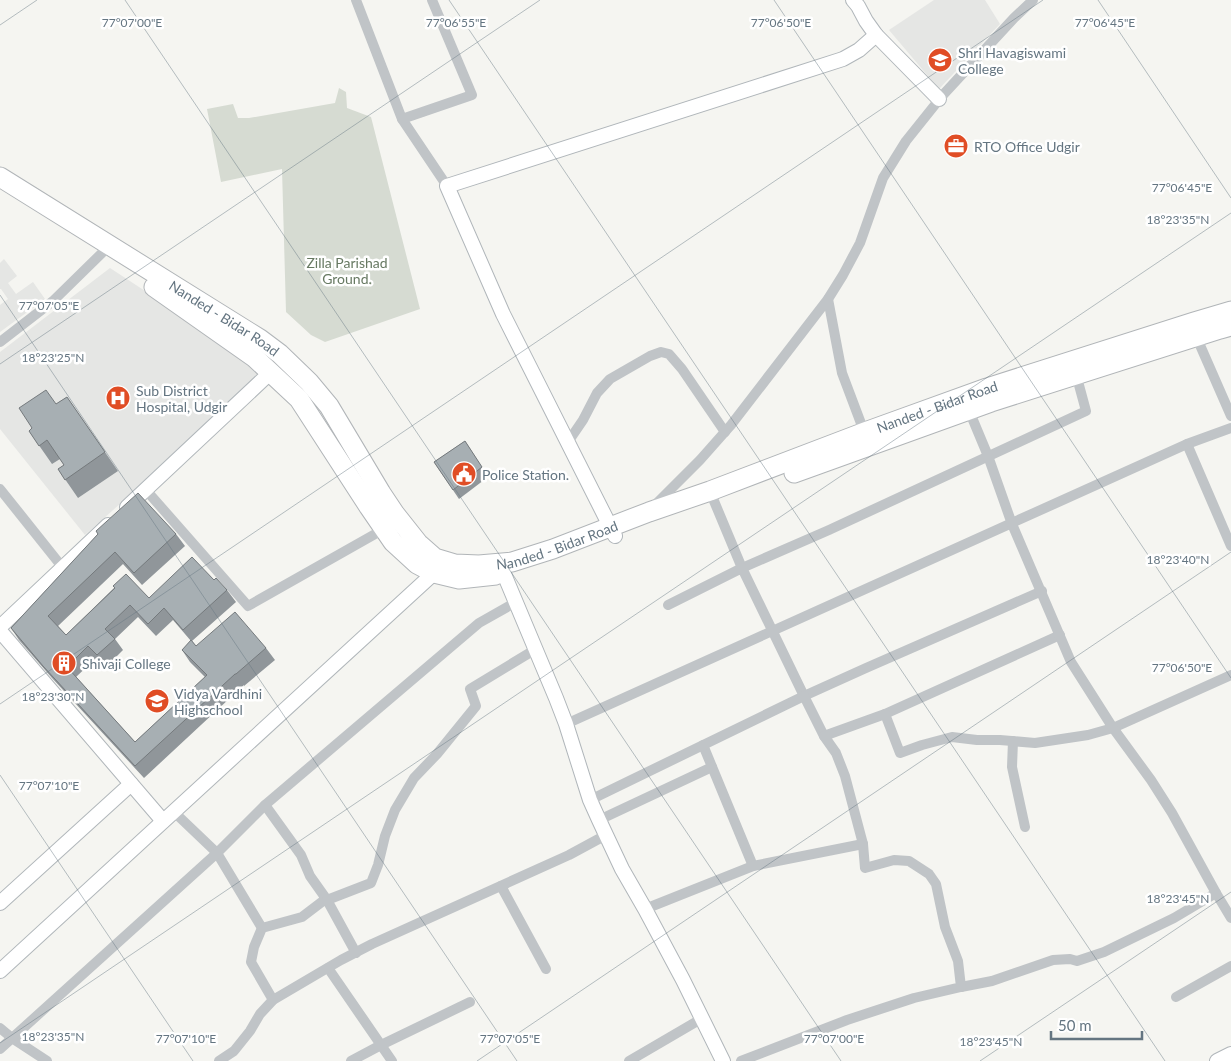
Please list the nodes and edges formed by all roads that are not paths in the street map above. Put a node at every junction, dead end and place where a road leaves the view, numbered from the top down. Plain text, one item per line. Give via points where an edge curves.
1 (356, 0) edge
2 (432, 0) edge
3 (854, 0) edge
4 (1033, 0) edge
5 (876, 35) junction
6 (939, 100) junction
7 (402, 119) junction
8 (0, 177) edge
9 (447, 186) junction
10 (0, 189) edge
11 (102, 253) junction
12 (828, 299) junction
13 (1231, 311) edge
14 (1231, 326) edge
15 (1196, 336) junction
16 (0, 342) edge
17 (270, 372) junction
18 (1076, 374) junction
19 (966, 403) junction
20 (1231, 416) edge
21 (1231, 428) edge
22 (725, 432) junction
23 (866, 440) junction
24 (568, 442) junction
25 (1187, 444) junction
26 (988, 456) junction
27 (0, 489) edge
28 (146, 490) junction
29 (714, 501) junction
30 (649, 512) junction
31 (1012, 524) junction
32 (384, 529) junction
33 (613, 531) junction
34 (1231, 546) edge
35 (63, 568) junction
36 (742, 568) junction
37 (434, 573) junction
38 (504, 574) junction
39 (1042, 591) junction
40 (516, 602) junction
41 (668, 605) dead end
42 (0, 629) edge
43 (773, 633) junction
44 (1060, 635) junction
45 (536, 650) junction
46 (1231, 675) edge
47 (804, 696) junction
48 (885, 714) junction
49 (566, 724) junction
50 (1112, 728) junction
51 (824, 736) junction
52 (1013, 741) junction
53 (703, 745) junction
54 (712, 767) junction
55 (131, 784) junction
56 (590, 800) junction
57 (265, 805) junction
58 (168, 816) junction
59 (599, 820) junction
60 (1024, 827) dead end
61 (606, 835) junction
62 (863, 844) junction
63 (217, 853) junction
64 (753, 866) junction
65 (501, 886) junction
66 (1216, 893) junction
67 (327, 900) junction
68 (0, 903) edge
69 (645, 908) junction
70 (1231, 918) edge
71 (262, 928) junction
72 (356, 953) junction
73 (1231, 966) edge
74 (328, 968) junction
75 (1, 969) edge
76 (546, 969) dead end
77 (961, 988) junction
78 (1176, 997) dead end
79 (273, 1000) junction
80 (470, 1002) dead end
81 (701, 1019) junction
82 (0, 1028) edge
83 (12, 1038) junction
84 (381, 1045) junction
85 (0, 1050) edge
86 (1231, 1054) edge
87 (47, 1061) edge
88 (219, 1061) edge
89 (351, 1061) edge
90 (392, 1061) edge
91 (628, 1061) edge
92 (723, 1061) edge
93 (741, 1061) edge
94 (1217, 1061) edge

1 - 7 street
2 - 7 street via 472,95
3 - 5 street
4 - 6 street
5 - 6 street
5 - 9 street via 843,59
6 - 12 street via 906,141 883,178 860,243
7 - 9 street
8 - 33 highway, Nanded - Bidar Road via 280,354 329,406 395,514 435,558 471,565 512,562
9 - 24 street via 504,314
10 - 11 highway, Nanded - Bidar Road
11 - 16 street via 53,301
11 - 17 highway, Nanded - Bidar Road via 255,358
12 - 22 street
12 - 23 street via 842,373
13 - 19 highway, Nanded - Bidar Road via 1168,330
14 - 15 highway, Nanded - Bidar Road
15 - 18 highway, Nanded - Bidar Road
15 - 20 street
17 - 28 street
17 - 32 highway, Nanded - Bidar Road via 298,399
18 - 19 highway, Nanded - Bidar Road
18 - 26 street via 1086,410
19 - 23 highway, Nanded - Bidar Road
19 - 26 street
21 - 25 street
22 - 24 street via 682,369 669,354 661,352 610,379 597,393
22 - 30 street
23 - 29 highway, Nanded - Bidar Road
23 - 30 highway, Nanded - Bidar Road
24 - 33 street
25 - 31 street
25 - 34 street
26 - 31 street
26 - 36 street
27 - 35 street
28 - 32 street via 248,606
28 - 35 street
29 - 33 highway, Nanded - Bidar Road
29 - 36 street
30 - 33 highway, Nanded - Bidar Road
31 - 39 street
31 - 43 street
32 - 37 highway, Nanded - Bidar Road via 417,564
33 - 38 highway, Nanded - Bidar Road via 556,559
35 - 42 street
36 - 41 street
36 - 43 street
37 - 38 highway, Nanded - Bidar Road via 459,579
37 - 58 street
38 - 40 street
39 - 44 street
39 - 47 street
40 - 45 street
40 - 57 street via 479,623
42 - 55 street
43 - 47 street
43 - 49 street
44 - 48 street
44 - 50 street via 1071,662
45 - 49 street
45 - 67 street via 470,689 476,706 414,778 395,810 371,883
46 - 50 street
47 - 51 street
47 - 53 street
48 - 51 street
48 - 52 street via 900,753 952,737
49 - 56 street
50 - 52 street via 1034,743
50 - 66 street via 1172,813
51 - 62 street via 845,776
52 - 60 street via 1012,767
53 - 54 street
53 - 56 street
54 - 59 street
54 - 64 street
55 - 58 street
55 - 68 street
56 - 59 street
57 - 63 street
57 - 67 street
58 - 63 street
58 - 75 street
59 - 61 street
61 - 65 street
61 - 69 street
62 - 64 street
62 - 77 street via 865,868 894,860 909,861 929,874 936,884 945,927 958,961
63 - 71 street
63 - 83 street
64 - 69 street
65 - 72 street
65 - 76 street
66 - 70 street
66 - 77 street via 1174,918 1104,952 1077,961 1053,960
67 - 71 street via 302,917
67 - 72 street
69 - 81 street
71 - 79 street via 251,962
72 - 74 street
73 - 78 street
74 - 79 street
74 - 84 street
77 - 93 street via 914,998 847,1020
79 - 88 street via 234,1051
80 - 84 street
81 - 91 street
81 - 92 street
82 - 83 street
83 - 85 street
83 - 87 street
84 - 89 street
84 - 90 street
86 - 94 street

